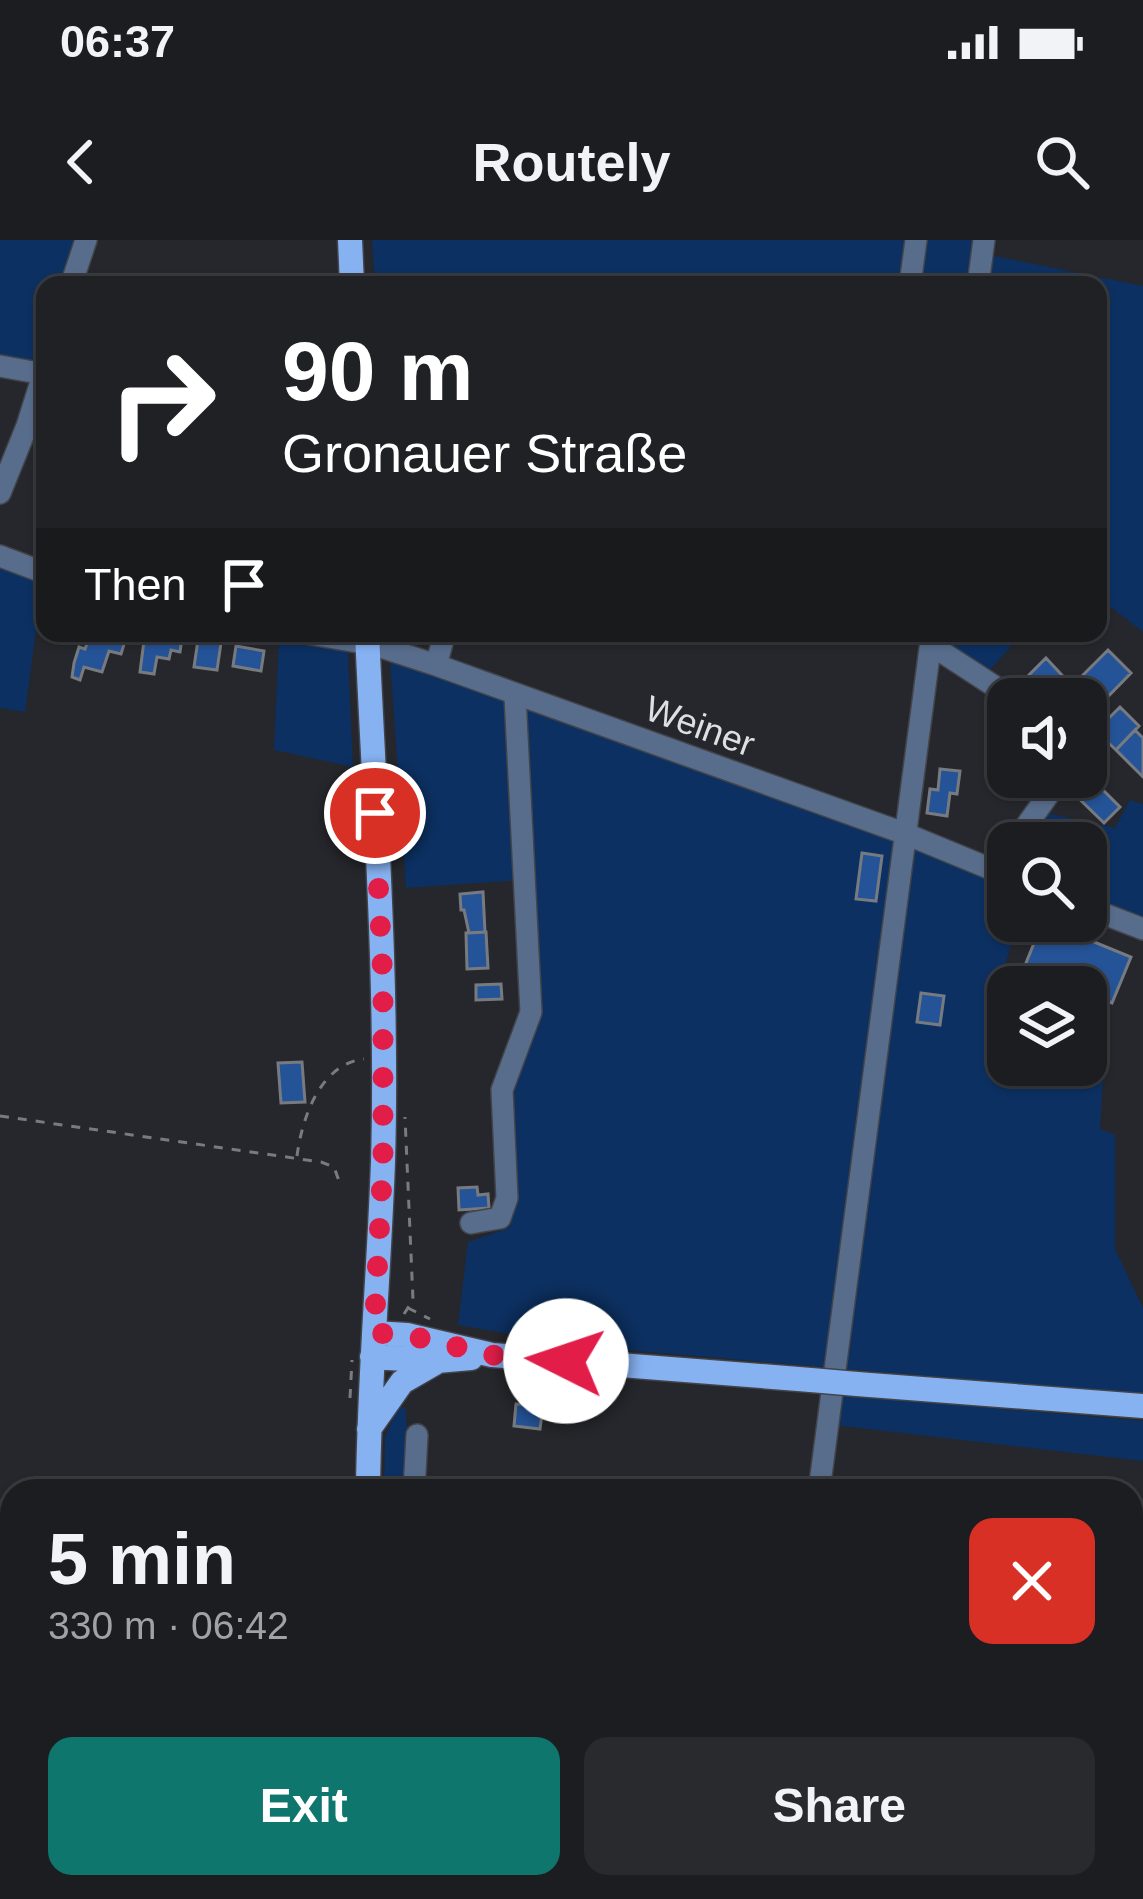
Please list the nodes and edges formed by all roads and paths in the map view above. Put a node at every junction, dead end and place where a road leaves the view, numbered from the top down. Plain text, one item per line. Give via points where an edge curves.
1 (86, 240) edge
2 (350, 240) edge
3 (916, 240) edge
4 (984, 240) edge
5 (74, 276) edge
6 (352, 276) edge
7 (911, 276) edge
8 (979, 276) edge
9 (0, 366) edge
10 (36, 370) edge
11 (36, 397) edge
12 (0, 493) edge
13 (0, 556) edge
14 (36, 570) edge
15 (367, 642) edge
16 (377, 642) edge
17 (443, 642) edge
18 (932, 642) edge
19 (936, 642) edge
20 (436, 665) junction
21 (987, 679) edge
22 (515, 695) junction
23 (906, 834) junction
24 (987, 867) edge
25 (1107, 915) edge
26 (1143, 929) edge
27 (382, 1058) junction
28 (0, 1116) edge
29 (296, 1158) junction
30 (339, 1180) dead end
31 (471, 1223) dead end
32 (366, 1346) junction
33 (492, 1355) junction
34 (437, 1361) junction
35 (1143, 1406) edge
36 (369, 1429) junction
37 (417, 1435) dead end
38 (368, 1479) edge
39 (415, 1479) edge
40 (821, 1479) edge

1 - 5 street
2 - 6 main road
3 - 7 street
4 - 8 street
9 - 10 street
11 - 12 street
13 - 14 street
15 - 27 main road
16 - 20 street, Weiner
17 - 20 street
18 - 23 street
19 - 21 street
20 - 22 street, Weiner
22 - 23 street, Weiner
22 - 31 street via 531,1012 502,1090 507,1198 500,1218
23 - 24 street, Weiner
23 - 40 street
25 - 26 street
27 - 29 path via 332,1071 306,1114
27 - 32 main road via 383,1160
28 - 29 path
29 - 30 path via 334,1167
32 - 33 main road via 407,1335
32 - 34 main road
32 - 36 main road
32 - 36 path via 350,1406
33 - 34 main road
33 - 35 main road, bridge
34 - 36 main road via 402,1382
36 - 38 main road
37 - 39 street

